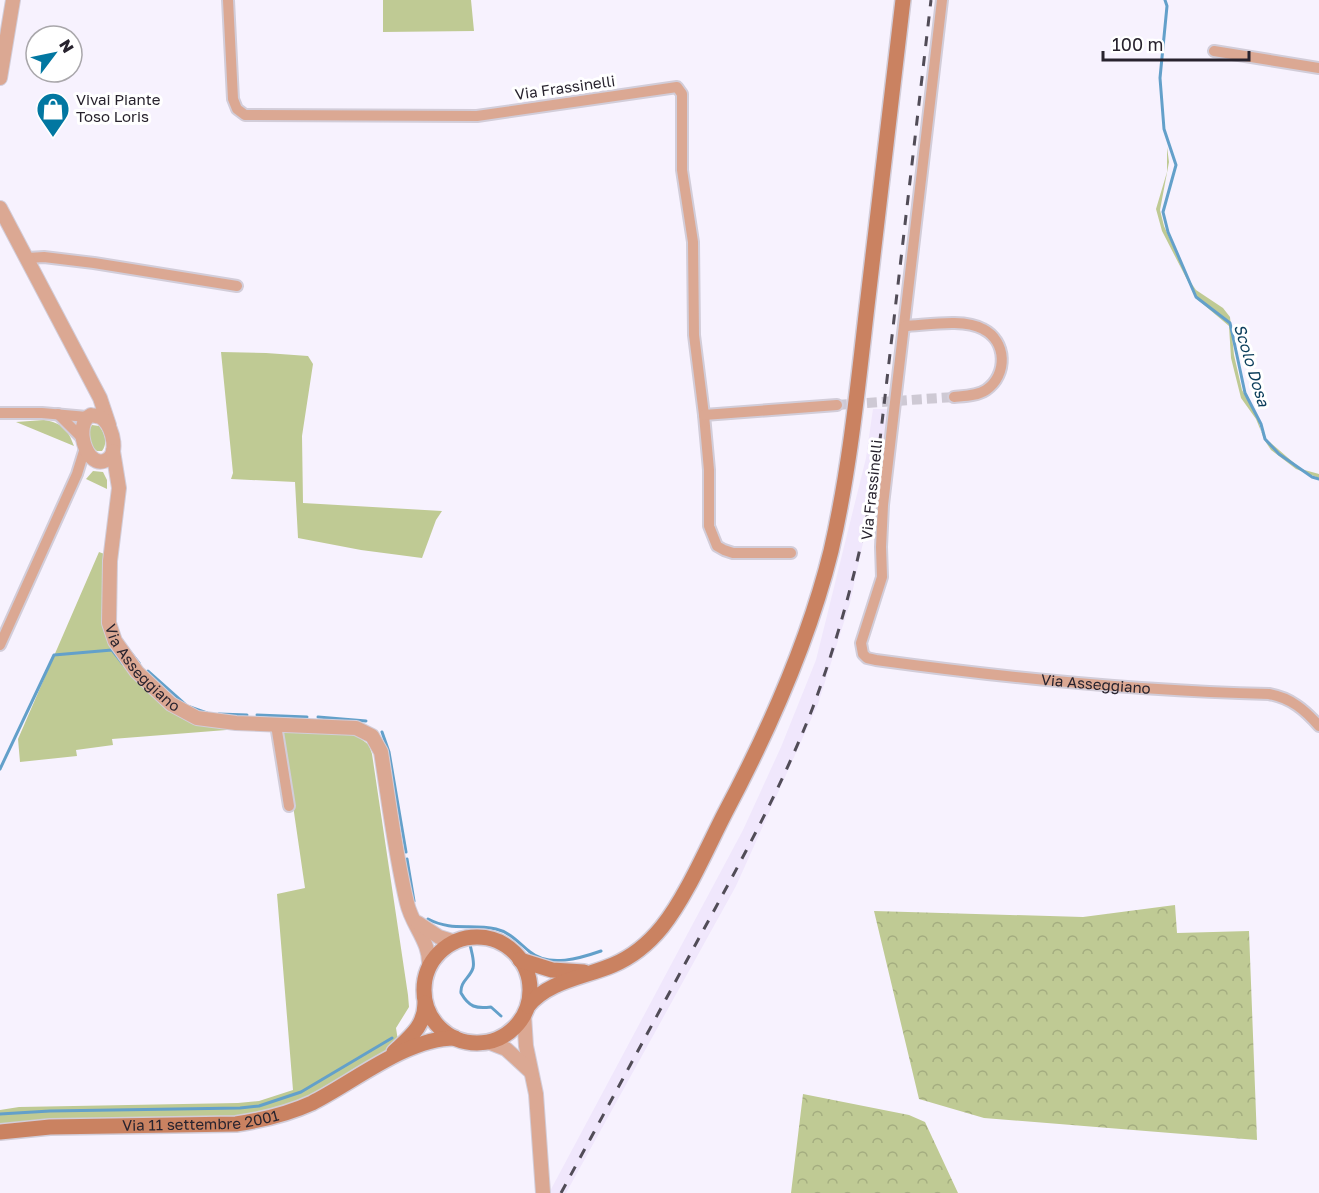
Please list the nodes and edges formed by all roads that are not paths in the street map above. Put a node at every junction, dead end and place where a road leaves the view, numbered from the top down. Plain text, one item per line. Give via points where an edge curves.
1 (14, 0) edge
2 (228, 0) edge
3 (903, 0) edge
4 (942, 0) edge
5 (1214, 51) dead end
6 (1319, 68) edge
7 (0, 78) edge
8 (0, 208) edge
9 (28, 258) junction
10 (237, 286) dead end
11 (905, 326) junction
12 (94, 389) junction
13 (954, 397) tunnel mouth
14 (837, 405) tunnel mouth
15 (0, 414) edge
16 (58, 414) junction
17 (704, 415) junction
18 (89, 416) junction
19 (109, 425) junction
20 (84, 444) junction
21 (113, 451) junction
22 (100, 462) junction
23 (77, 474) junction
24 (114, 525) junction
25 (791, 553) dead end
26 (0, 645) edge
27 (863, 654) joint
28 (276, 725) junction
29 (1319, 726) edge
30 (289, 806) dead end
31 (414, 920) junction
32 (455, 942) junction
33 (520, 960) junction
34 (429, 967) junction
35 (590, 972) junction
36 (425, 1001) junction
37 (526, 1010) junction
38 (455, 1038) junction
39 (488, 1042) junction
40 (386, 1060) junction
41 (530, 1071) junction
42 (0, 1132) edge
43 (543, 1193) edge

1 - 7 street
2 - 17 street, Via Frassinelli via 233,99 237,110 245,115 477,116 678,87 682,94 682,170 693,242 694,335
3 - 35 main road via 856,415 831,552 812,617 737,790 673,910 639,950
4 - 11 street, Via Frassinelli
5 - 6 street
8 - 9 street, Via Asseggiano
9 - 10 street via 94,263
9 - 12 street, Via Asseggiano
11 - 13 street via 974,325 996,341 1002,362 996,379 984,391
11 - 27 street, Via Frassinelli via 883,505 882,577 861,643
12 - 18 street via 95,402
12 - 19 street, Via Asseggiano
14 - 17 street
15 - 16 street
16 - 18 street
16 - 20 street
17 - 25 street, Via Frassinelli via 709,526 717,546 733,553
18 - 19 street via 104,419
18 - 20 street via 84,424
19 - 21 street, Via Asseggiano
20 - 22 street, Via Asseggiano
20 - 23 street
21 - 22 street via 109,459
21 - 24 street, Via Asseggiano via 119,488
22 - 23 street via 89,464
22 - 24 street, Via Asseggiano via 113,478
23 - 26 street
24 - 28 street, Via Asseggiano via 109,623 122,652 137,672 171,704 191,715 205,720
27 - 29 street, Via Asseggiano via 876,660 1121,688 1269,694 1296,704
28 - 30 street
28 - 31 street, Via Asseggiano via 356,728 378,744 407,905
31 - 32 street via 439,937
31 - 34 street, Via Asseggiano via 423,937
32 - 33 main road via 469,938 491,940 510,949
32 - 34 main road via 442,950
33 - 35 main road via 552,970
33 - 37 main road via 529,982
34 - 36 main road, Via Asseggiano
35 - 37 main road via 535,998
36 - 38 main road via 432,1019
36 - 40 main road, Via 11 settembre 2001 via 425,1013 414,1034
37 - 39 main road via 513,1030
37 - 41 street
38 - 39 main road via 471,1043
38 - 40 main road, Via 11 settembre 2001 via 427,1043
39 - 41 street via 506,1049
40 - 42 main road, Via 11 settembre 2001 via 294,1111 256,1121
41 - 43 street via 536,1094

